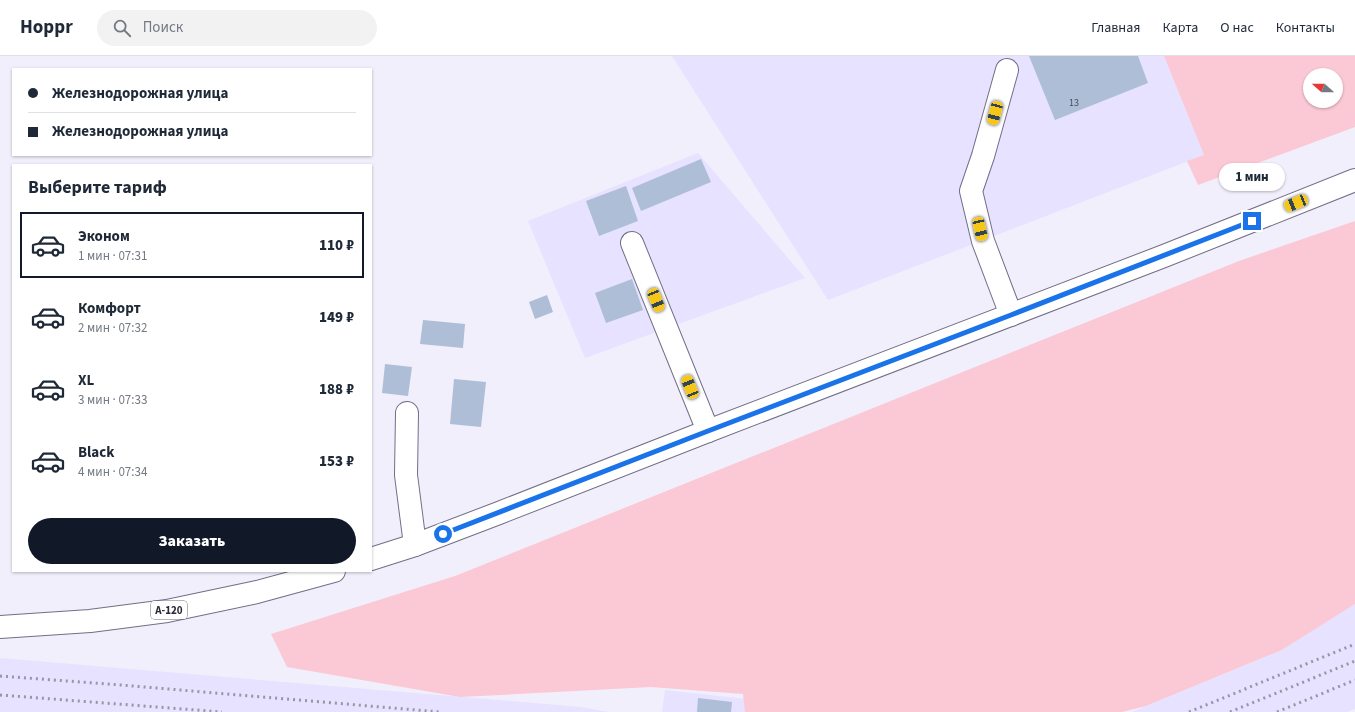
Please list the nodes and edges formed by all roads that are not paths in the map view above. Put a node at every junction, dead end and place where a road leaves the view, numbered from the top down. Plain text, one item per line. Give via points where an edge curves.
1 (1007, 70) dead end
2 (1355, 180) edge
3 (632, 243) dead end
4 (1011, 315) junction
5 (407, 413) dead end
6 (708, 431) junction
7 (415, 545) junction
8 (372, 559) edge
9 (330, 572) edge
10 (0, 627) edge

1 - 4 main road via 972,191 983,241
2 - 4 main road
3 - 6 main road
4 - 6 main road
5 - 7 main road via 406,475
6 - 7 main road
7 - 8 main road
9 - 10 main road, А-120 via 257,592 167,610 90,621

